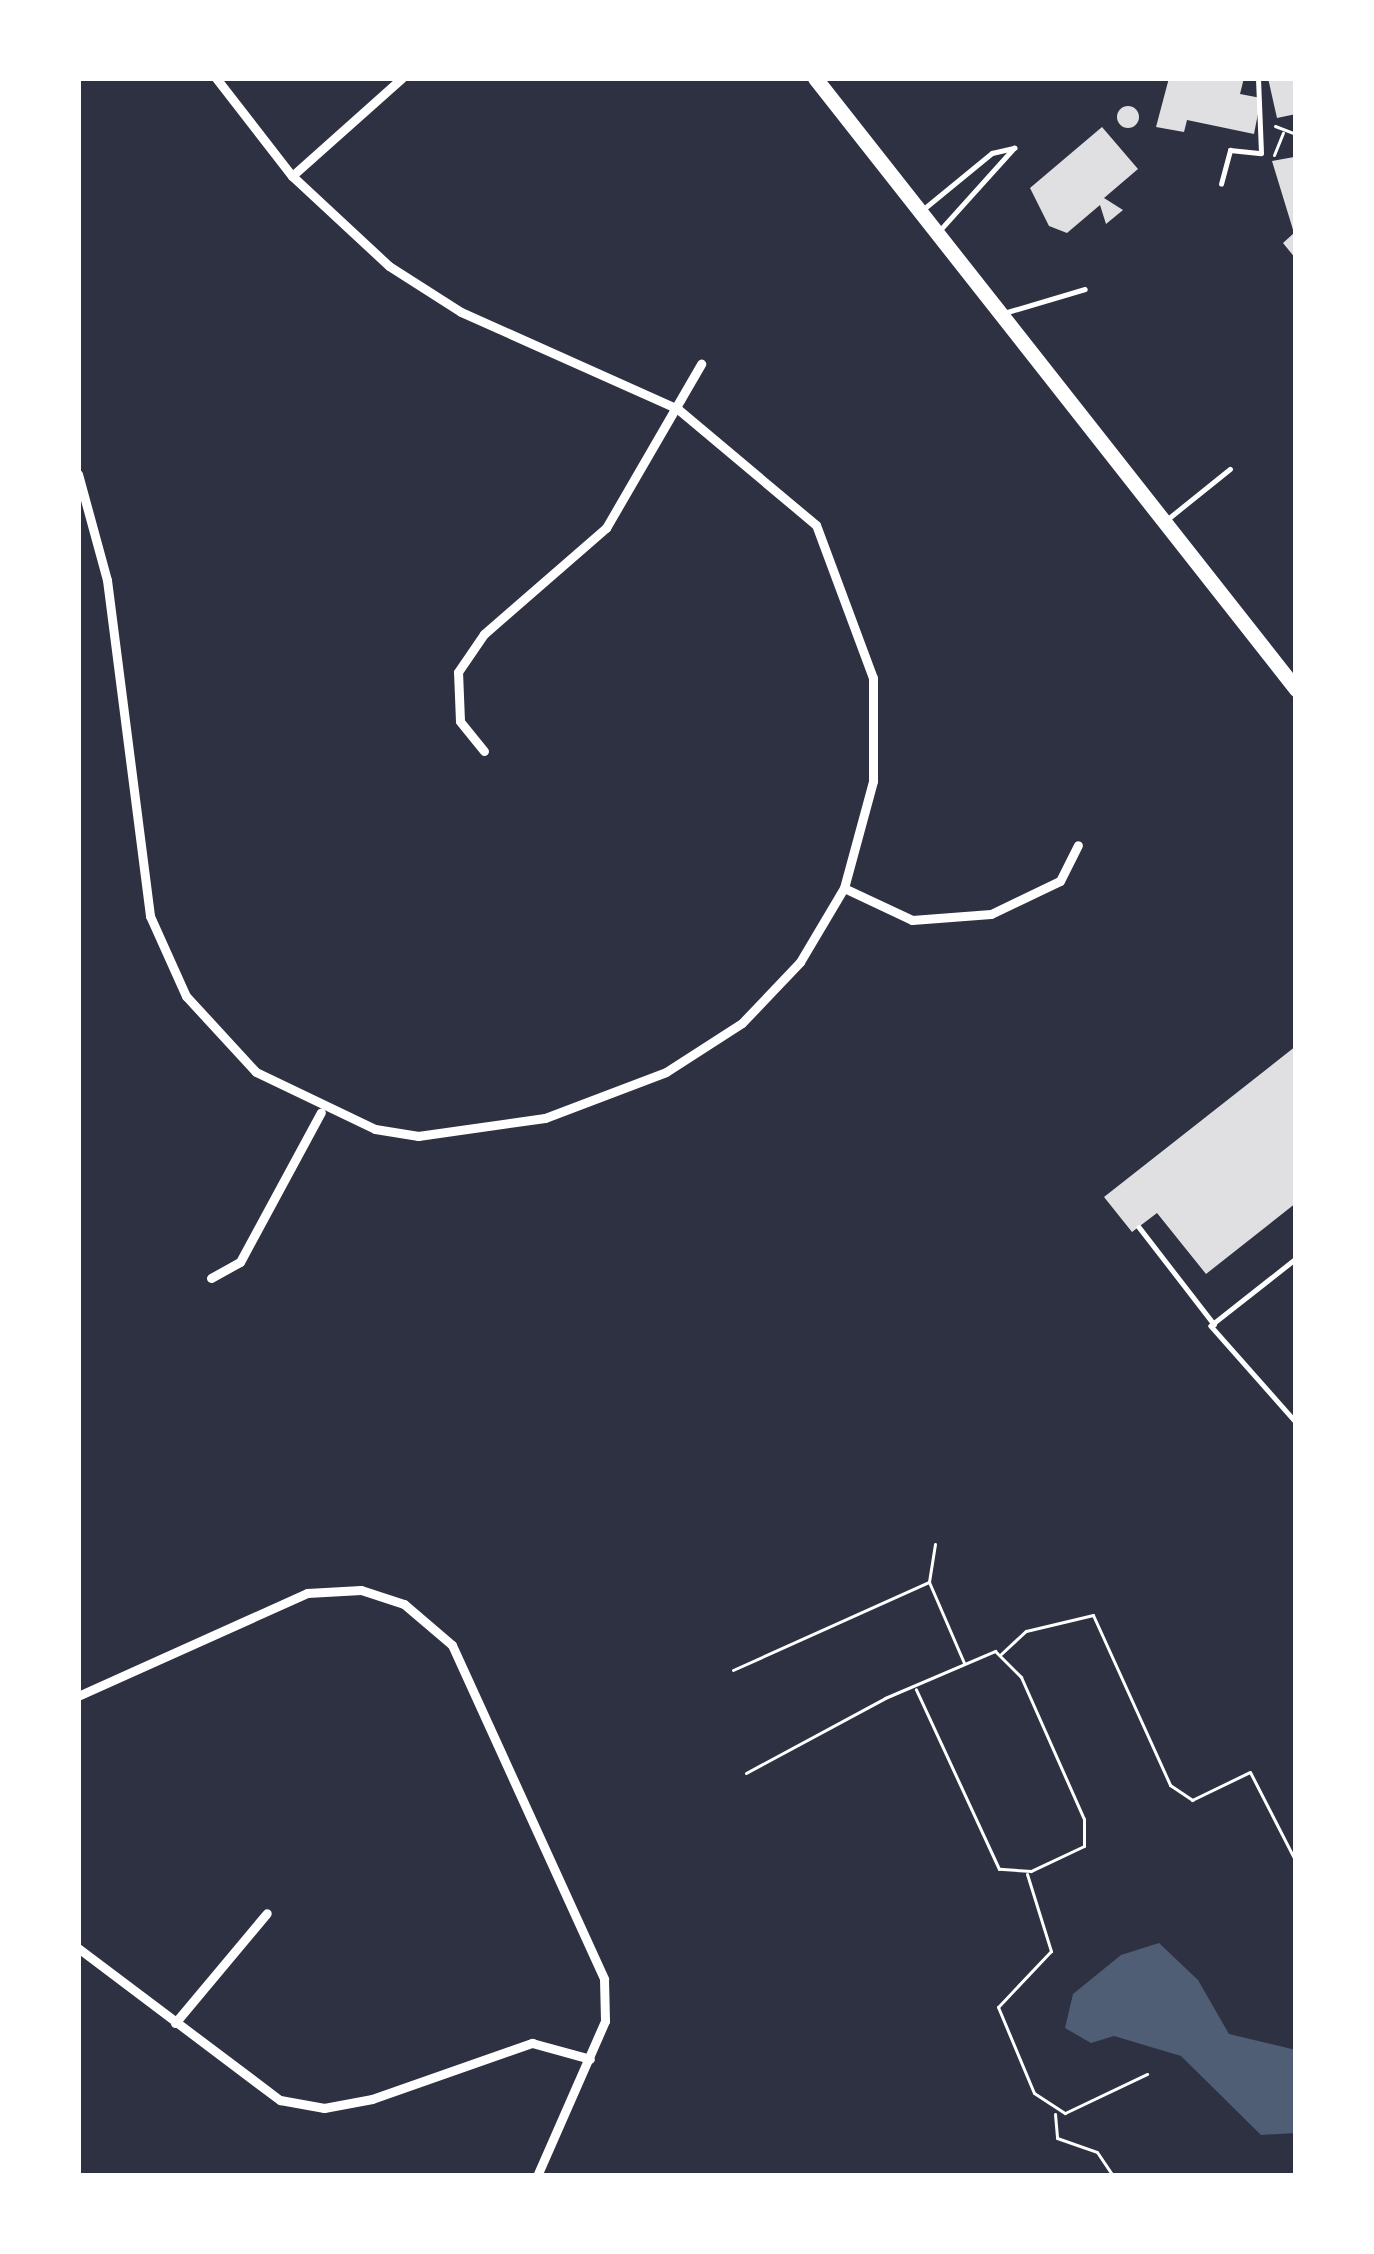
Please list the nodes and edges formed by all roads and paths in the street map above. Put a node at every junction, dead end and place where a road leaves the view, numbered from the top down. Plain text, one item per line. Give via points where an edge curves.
1 (216, 78) edge
2 (402, 78) edge
3 (815, 78) edge
4 (1258, 78) edge
5 (1267, 127) junction
6 (1283, 133) junction
7 (1296, 134) edge
8 (1261, 152) junction
9 (292, 176) junction
10 (1221, 184) dead end
11 (921, 212) junction
12 (937, 233) junction
13 (1085, 289) dead end
14 (1001, 314) junction
15 (701, 364) dead end
16 (678, 410) junction
17 (1230, 469) dead end
18 (78, 474) edge
19 (1164, 522) junction
20 (1296, 689) edge
21 (484, 751) dead end
22 (1078, 845) dead end
23 (844, 888) junction
24 (321, 1112) junction
25 (1139, 1227) dead end
26 (1296, 1259) edge
27 (211, 1278) dead end
28 (1214, 1324) junction
29 (1296, 1422) edge
30 (935, 1544) dead end
31 (929, 1582) junction
32 (1000, 1656) junction
33 (964, 1665) junction
34 (733, 1670) dead end
35 (916, 1689) junction
36 (78, 1696) edge
37 (746, 1774) dead end
38 (1296, 1862) edge
39 (1026, 1872) junction
40 (267, 1913) dead end
41 (78, 1948) edge
42 (176, 2023) junction
43 (590, 2059) junction
44 (1147, 2074) dead end
45 (1055, 2112) junction
46 (537, 2176) edge
47 (1113, 2176) edge

1 - 9 street
2 - 9 street
3 - 11 main road
4 - 5 lane
5 - 6 path
5 - 8 lane
6 - 7 path
6 - 8 path via 1278,156
8 - 10 lane via 1230,150
9 - 16 street via 389,266 461,312
11 - 12 main road
11 - 12 lane via 972,166 1014,148
12 - 14 main road
13 - 14 lane
14 - 19 main road
15 - 16 street
16 - 21 street via 606,528 484,634 458,672 460,721
16 - 23 street via 815,525 848,588 873,678 873,781
17 - 19 lane
18 - 24 street via 107,580 140,861 164,958 214,1035
19 - 20 main road
22 - 23 street via 1060,881 991,914 912,920
23 - 24 street via 800,962 742,1023 666,1072 482,1130 418,1136
24 - 27 street via 240,1262
25 - 28 lane
26 - 28 lane
28 - 29 lane
30 - 31 path
31 - 33 path
31 - 34 path
32 - 33 path
32 - 38 path via 1026,1631 1093,1615 1171,1786 1192,1800 1250,1772
32 - 39 path via 1021,1677 1087,1840
33 - 35 path
35 - 37 path
35 - 39 path via 1000,1869
36 - 43 street via 307,1593 361,1590 404,1604 452,1645 604,1979
39 - 45 path via 1051,1951 998,2007 1034,2093
40 - 42 street
41 - 42 street
42 - 43 street via 280,2100 324,2108 532,2043
43 - 46 street
44 - 45 path
45 - 47 path via 1057,2138 1097,2152

